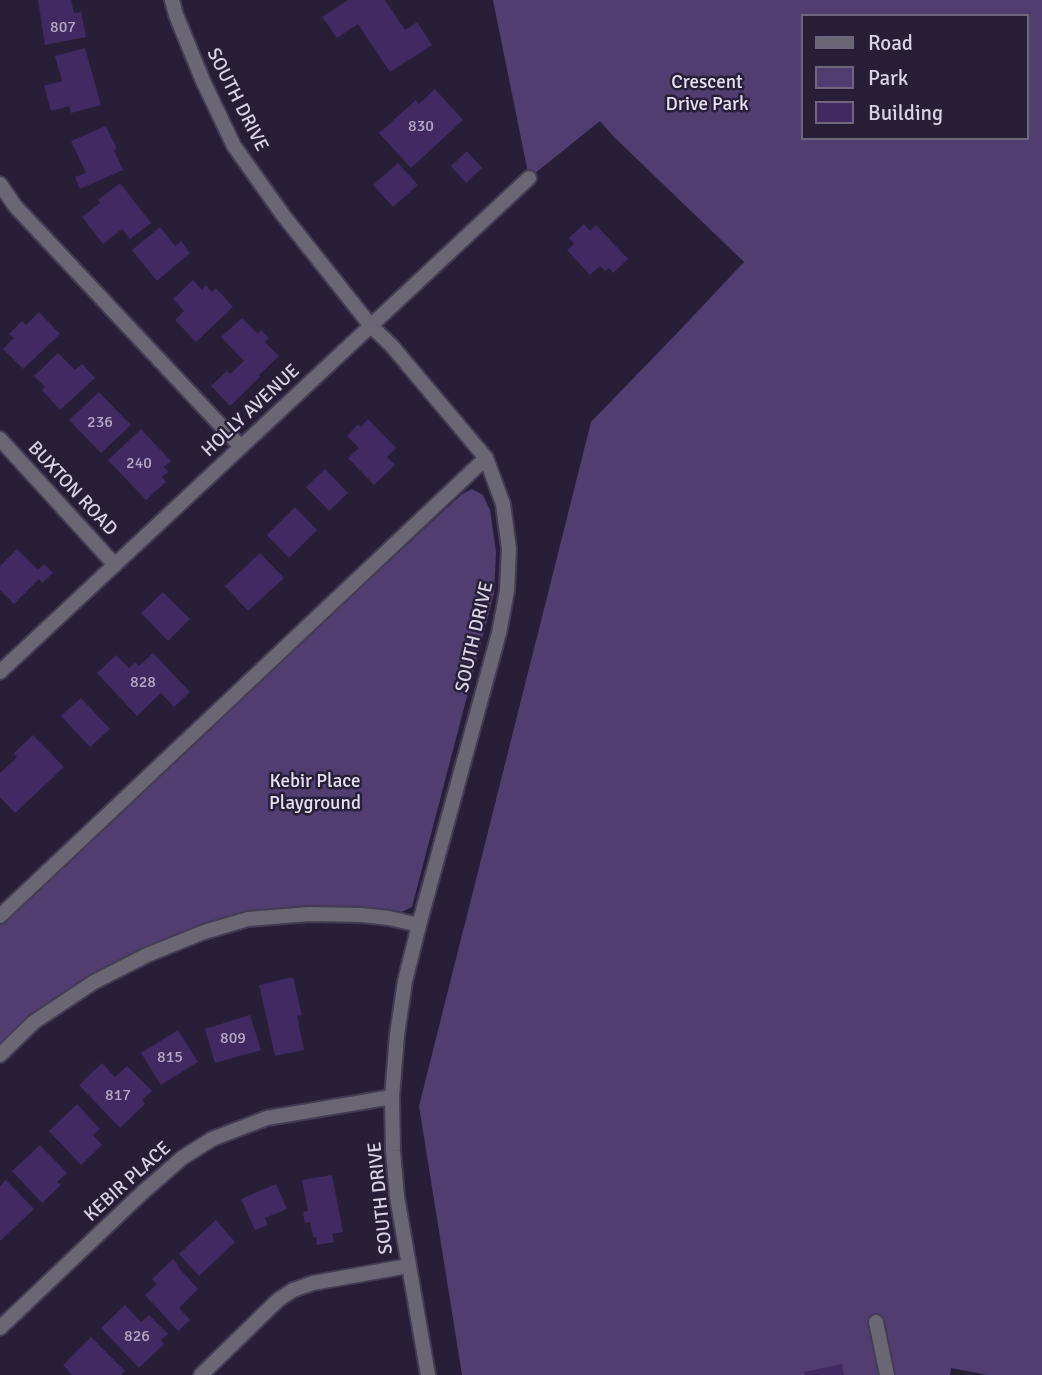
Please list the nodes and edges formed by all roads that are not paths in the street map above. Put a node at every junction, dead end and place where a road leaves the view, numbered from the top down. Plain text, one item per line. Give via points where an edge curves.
1 (172, 0) edge
2 (529, 178) dead end
3 (0, 184) edge
4 (371, 326) junction
5 (0, 439) edge
6 (241, 447) junction
7 (486, 458) junction
8 (115, 565) junction
9 (0, 672) edge
10 (0, 915) edge
11 (419, 925) junction
12 (0, 1055) edge
13 (393, 1097) junction
14 (408, 1266) junction
15 (0, 1307) edge
16 (876, 1322) dead end
17 (5, 1323) edge
18 (201, 1375) edge
19 (428, 1375) edge
20 (887, 1375) edge

1 - 4 street, SOUTH DRIVE via 234,146
2 - 4 street, HOLLY AVENUE
3 - 6 street via 15,206
4 - 6 street, HOLLY AVENUE
4 - 7 street, SOUTH DRIVE
5 - 8 street, BUXTON ROAD
6 - 8 street, HOLLY AVENUE
7 - 10 street
7 - 11 street, SOUTH DRIVE via 503,504 509,549 507,591
8 - 9 street, HOLLY AVENUE
11 - 12 street via 362,915 309,914 248,919 204,932 94,982 34,1022
11 - 13 street, SOUTH DRIVE via 403,995
13 - 14 street, SOUTH DRIVE via 393,1152
13 - 17 street, KEBIR PLACE via 267,1118 212,1139 142,1193
14 - 18 street via 293,1290
14 - 19 street, SOUTH DRIVE
15 - 17 street
16 - 20 street

